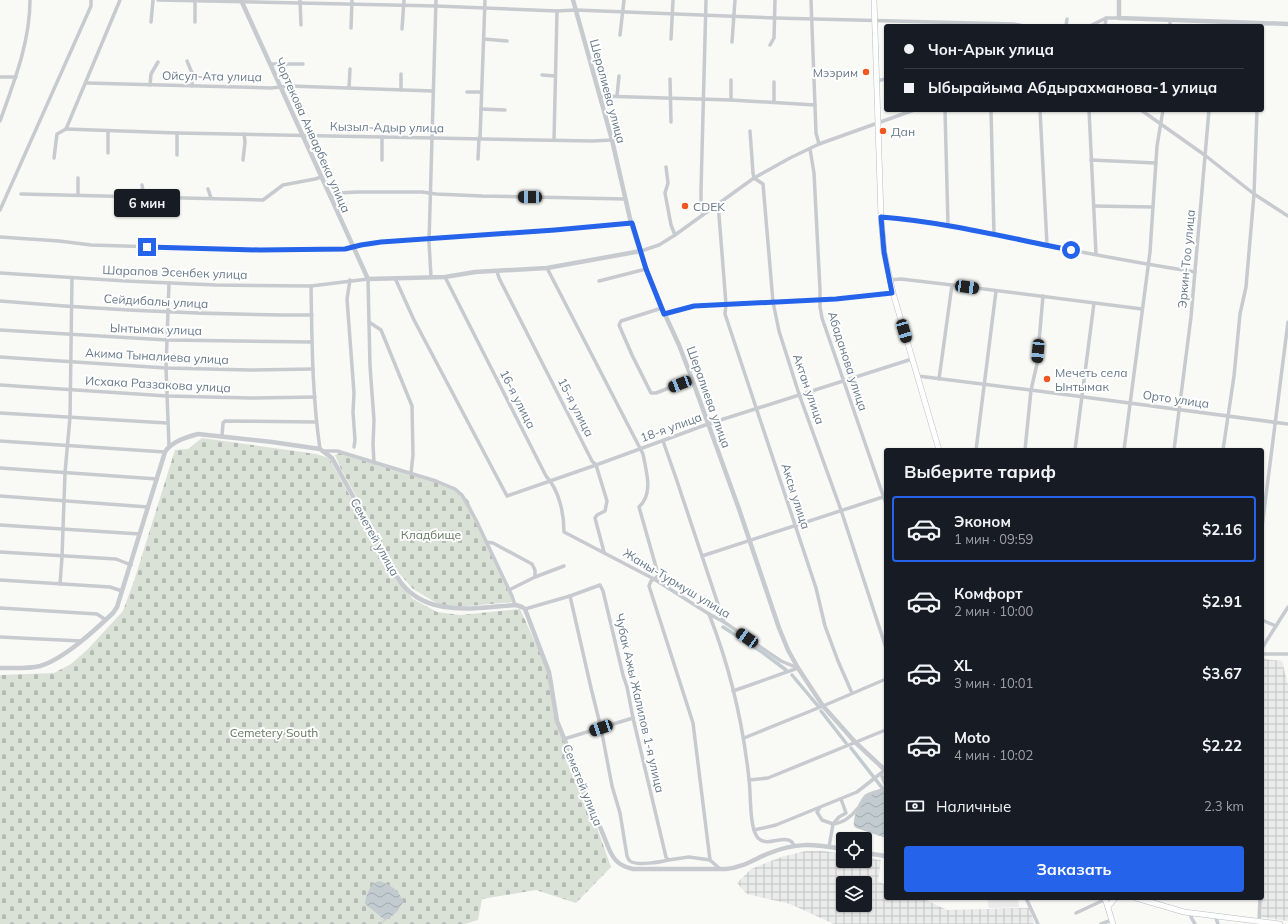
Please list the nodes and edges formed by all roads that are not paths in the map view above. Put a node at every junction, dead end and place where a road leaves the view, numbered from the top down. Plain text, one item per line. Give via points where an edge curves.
1 (30, 0) edge
2 (91, 0) edge
3 (120, 0) edge
4 (153, 0) edge
5 (158, 0) edge
6 (173, 0) edge
7 (404, 0) edge
8 (436, 0) edge
9 (485, 0) edge
10 (573, 0) edge
11 (624, 0) edge
12 (673, 0) edge
13 (706, 0) edge
14 (735, 0) edge
15 (775, 0) edge
16 (811, 0) edge
17 (874, 0) edge
18 (1119, 0) edge
19 (195, 1) junction
20 (242, 1) edge
21 (300, 2) edge
22 (352, 2) edge
23 (404, 6) junction
24 (436, 6) junction
25 (484, 9) junction
26 (576, 10) junction
27 (557, 11) junction
28 (623, 13) junction
29 (673, 15) junction
30 (705, 16) junction
31 (734, 17) junction
32 (775, 18) junction
33 (812, 18) junction
34 (1106, 18) junction
35 (1119, 18) junction
36 (1067, 19) dead end
37 (875, 20) junction
38 (1170, 20) junction
39 (151, 22) dead end
40 (195, 22) dead end
41 (1014, 24) edge
42 (1066, 24) edge
43 (1094, 24) edge
44 (1105, 24) edge
45 (1170, 24) edge
46 (1215, 24) edge
47 (1259, 24) edge
48 (1288, 24) edge
49 (301, 25) dead end
50 (351, 28) dead end
51 (402, 29) dead end
52 (620, 35) dead end
53 (484, 39) junction
54 (671, 39) dead end
55 (508, 41) dead end
56 (732, 42) dead end
57 (770, 45) dead end
58 (187, 61) dead end
59 (158, 62) dead end
60 (270, 64) junction
61 (303, 64) dead end
62 (350, 69) dead end
63 (401, 74) dead end
64 (542, 75) dead end
65 (555, 76) junction
66 (619, 76) dead end
67 (0, 77) edge
68 (16, 77) junction
69 (670, 79) dead end
70 (884, 79) edge
71 (731, 80) dead end
72 (876, 81) junction
73 (774, 82) dead end
74 (86, 83) junction
75 (150, 85) junction
76 (192, 86) junction
77 (280, 87) junction
78 (349, 88) junction
79 (401, 90) junction
80 (433, 91) junction
81 (467, 92) dead end
82 (481, 92) junction
83 (600, 96) junction
84 (617, 96) junction
85 (670, 98) junction
86 (704, 100) junction
87 (731, 100) junction
88 (774, 102) junction
89 (815, 105) junction
90 (481, 109) junction
91 (505, 110) dead end
92 (909, 112) edge
93 (945, 112) edge
94 (991, 112) edge
95 (1040, 112) edge
96 (1089, 112) edge
97 (1144, 112) edge
98 (1163, 112) edge
99 (1209, 112) edge
100 (1257, 112) edge
101 (0, 121) edge
102 (671, 122) dead end
103 (878, 124) junction
104 (1161, 124) junction
105 (66, 129) junction
106 (108, 130) junction
107 (750, 132) dead end
108 (177, 133) junction
109 (244, 134) junction
110 (302, 135) junction
111 (382, 137) junction
112 (431, 137) junction
113 (479, 138) junction
114 (554, 140) junction
115 (612, 140) junction
116 (819, 144) junction
117 (810, 149) junction
118 (108, 154) dead end
119 (177, 155) dead end
120 (1206, 156) junction
121 (54, 158) dead end
122 (244, 160) dead end
123 (382, 160) dead end
124 (478, 160) dead end
125 (1091, 160) junction
126 (1156, 163) junction
127 (666, 167) dead end
128 (322, 177) junction
129 (78, 178) dead end
130 (754, 178) junction
131 (142, 185) dead end
132 (208, 189) dead end
133 (21, 194) dead end
134 (78, 194) junction
135 (430, 194) junction
136 (1254, 194) junction
137 (144, 196) junction
138 (331, 197) junction
139 (211, 198) junction
140 (625, 199) junction
141 (718, 203) junction
142 (1094, 206) junction
143 (1153, 207) junction
144 (0, 210) edge
145 (703, 215) junction
146 (1288, 216) edge
147 (881, 217) junction
148 (632, 223) junction
149 (948, 225) junction
150 (994, 234) junction
151 (675, 235) junction
152 (0, 237) edge
153 (429, 239) junction
154 (1047, 245) junction
155 (353, 247) junction
156 (641, 251) junction
157 (1096, 254) junction
158 (1148, 264) junction
159 (547, 268) junction
160 (646, 269) junction
161 (497, 271) junction
162 (1195, 272) junction
163 (0, 273) edge
164 (445, 276) junction
165 (431, 277) junction
166 (72, 278) junction
167 (395, 278) junction
168 (368, 279) junction
169 (350, 280) junction
170 (890, 280) junction
171 (599, 281) dead end
172 (169, 283) junction
173 (952, 285) junction
174 (311, 286) junction
175 (996, 291) junction
176 (892, 293) junction
177 (1043, 296) junction
178 (820, 299) junction
179 (0, 301) edge
180 (774, 302) junction
181 (1094, 303) junction
182 (726, 304) junction
183 (71, 306) junction
184 (662, 308) junction
185 (1142, 309) junction
186 (168, 311) junction
187 (664, 314) junction
188 (312, 315) junction
189 (369, 322) junction
190 (1288, 322) edge
191 (0, 330) edge
192 (70, 334) junction
193 (167, 340) junction
194 (312, 342) junction
195 (0, 357) edge
196 (912, 359) junction
197 (70, 361) junction
198 (166, 368) junction
199 (313, 369) junction
200 (918, 376) junction
201 (692, 379) junction
202 (939, 379) junction
203 (844, 380) junction
204 (984, 384) junction
205 (0, 385) edge
206 (71, 389) junction
207 (1032, 390) junction
208 (799, 394) junction
209 (167, 396) junction
210 (1082, 396) junction
211 (315, 397) junction
212 (1130, 402) junction
213 (757, 409) junction
214 (1179, 409) junction
215 (0, 413) edge
216 (1228, 416) junction
217 (70, 417) junction
218 (316, 422) junction
219 (1276, 422) junction
220 (167, 423) junction
221 (708, 424) junction
222 (1288, 424) edge
223 (222, 436) junction
224 (0, 441) edge
225 (663, 441) junction
226 (67, 446) junction
227 (168, 446) junction
228 (354, 447) dead end
229 (938, 448) edge
230 (976, 448) edge
231 (1025, 448) edge
232 (1075, 448) edge
233 (1124, 448) edge
234 (1174, 448) edge
235 (1223, 448) edge
236 (640, 449) junction
237 (322, 450) junction
238 (165, 452) junction
239 (374, 463) junction
240 (596, 465) junction
241 (0, 468) edge
242 (65, 473) junction
243 (411, 473) junction
244 (157, 479) junction
245 (550, 481) junction
246 (884, 493) edge
247 (0, 496) edge
248 (884, 496) edge
249 (64, 500) junction
250 (148, 507) junction
251 (840, 510) junction
252 (1264, 512) edge
253 (0, 525) edge
254 (795, 525) junction
255 (64, 529) junction
256 (564, 532) joint
257 (140, 534) junction
258 (749, 540) junction
259 (486, 542) junction
260 (0, 552) edge
261 (604, 552) junction
262 (702, 556) junction
263 (62, 557) junction
264 (131, 565) junction
265 (564, 566) dead end
266 (535, 577) junction
267 (654, 579) junction
268 (0, 580) edge
269 (60, 584) junction
270 (509, 590) junction
271 (122, 592) junction
272 (570, 596) junction
273 (514, 602) dead end
274 (1288, 607) edge
275 (0, 608) edge
276 (525, 609) junction
277 (709, 614) junction
278 (106, 620) junction
279 (1264, 621) edge
280 (724, 622) junction
281 (1276, 626) junction
282 (0, 637) edge
283 (81, 641) junction
284 (884, 642) edge
285 (1264, 645) edge
286 (1264, 654) edge
287 (1288, 654) edge
288 (0, 668) edge
289 (798, 668) junction
290 (884, 680) edge
291 (733, 691) junction
292 (852, 693) junction
293 (823, 706) junction
294 (633, 718) junction
295 (601, 728) junction
296 (883, 731) dead end
297 (744, 738) junction
298 (564, 739) junction
299 (855, 742) junction
300 (884, 768) edge
301 (884, 771) edge
302 (880, 774) junction
303 (749, 780) junction
304 (884, 782) edge
305 (884, 789) edge
306 (841, 800) junction
307 (819, 809) junction
308 (833, 824) junction
309 (754, 830) junction
310 (794, 846) junction
311 (829, 847) junction
312 (836, 848) edge
313 (872, 854) edge
314 (884, 856) edge
315 (668, 860) junction
316 (710, 860) junction
317 (720, 869) junction
318 (1027, 900) edge
319 (1102, 900) edge
320 (1106, 900) edge
321 (1113, 900) edge
322 (1142, 900) edge
323 (1156, 900) edge
324 (1260, 900) edge
325 (1155, 904) junction
326 (1108, 907) junction
327 (1076, 913) dead end
328 (1193, 913) junction
329 (1215, 915) junction
330 (1259, 921) junction
331 (1112, 922) edge
332 (1038, 924) edge
333 (1101, 924) edge
334 (1195, 924) edge
335 (1218, 924) edge
336 (1280, 924) edge

1 - 68 street via 26,43
2 - 144 street via 91,6
3 - 74 street
4 - 39 street
5 - 6 street
6 - 19 street
7 - 23 street
8 - 24 street
9 - 25 street
10 - 26 street, Шералиева улица
11 - 28 street
12 - 29 street
13 - 30 street
14 - 31 street
15 - 32 street
16 - 33 street
17 - 37 main road
18 - 35 street
19 - 20 street
19 - 40 street
20 - 21 street
20 - 60 street, Чортекова Анварбека улица
21 - 22 street
21 - 49 street
22 - 23 street
22 - 50 street
23 - 24 street
23 - 51 street
24 - 25 street
24 - 80 street
25 - 27 street
25 - 53 street
26 - 27 street
26 - 28 street
26 - 83 street, Шералиева улица
27 - 65 street
28 - 29 street
28 - 52 street
29 - 30 street
29 - 54 street
30 - 31 street
30 - 86 street
31 - 32 street
31 - 56 street
32 - 33 street
32 - 57 street via 774,38
33 - 37 street
33 - 89 street
34 - 35 street
34 - 43 street
34 - 44 street
35 - 38 street
36 - 42 street
37 - 41 street
37 - 72 main road
38 - 45 street
38 - 46 street
46 - 47 street
47 - 48 street
53 - 55 street
53 - 82 street
58 - 76 street via 192,73
59 - 75 street via 151,74
60 - 61 street
60 - 77 street, Чортекова Анварбека улица
62 - 78 street
63 - 79 street
64 - 65 street
65 - 114 street
66 - 84 street
67 - 68 street
68 - 101 street
69 - 85 street
70 - 72 street
71 - 87 street
72 - 103 main road
73 - 88 street
74 - 75 street, Ойсул-Ата улица
74 - 105 street
75 - 76 street, Ойсул-Ата улица
76 - 77 street, Ойсул-Ата улица
77 - 78 street, Ойсул-Ата улица
77 - 110 street, Чортекова Анварбека улица
78 - 79 street, Ойсул-Ата улица
79 - 80 street, Ойсул-Ата улица
80 - 112 street
81 - 82 street
82 - 90 street
83 - 84 street
83 - 115 street, Шералиева улица
84 - 85 street
85 - 86 street
85 - 102 street
86 - 87 street
86 - 145 street via 701,206
87 - 88 street
88 - 89 street
89 - 116 street
90 - 91 street
90 - 113 street
92 - 103 street
93 - 149 street
94 - 150 street
95 - 154 street
96 - 125 street
97 - 104 street
98 - 104 street
99 - 120 street, Эркин-Тоо улица
100 - 136 street
103 - 116 street
103 - 147 main road
104 - 120 street
104 - 126 street
105 - 106 street, Кызыл-Адыр улица
105 - 121 street via 57,134
106 - 108 street, Кызыл-Адыр улица
106 - 118 street
107 - 130 street, Актан улица
108 - 109 street, Кызыл-Адыр улица
108 - 119 street
109 - 110 street, Кызыл-Адыр улица
109 - 122 street
110 - 111 street, Кызыл-Адыр улица
110 - 128 street, Чортекова Анварбека улица
111 - 112 street, Кызыл-Адыр улица
111 - 123 street
112 - 113 street, Кызыл-Адыр улица
112 - 135 street
113 - 114 street, Кызыл-Адыр улица
113 - 124 street
114 - 115 street, Кызыл-Адыр улица
115 - 140 street, Шералиева улица
116 - 117 street
117 - 130 street
117 - 178 street, Абаданова улица via 814,173
120 - 136 street
120 - 162 street, Эркин-Тоо улица
125 - 126 street
125 - 142 street
126 - 143 street
127 - 151 street via 668,183 665,193
128 - 138 street, Чортекова Анварбека улица
128 - 139 street via 283,184 263,200
129 - 134 street
130 - 141 street
130 - 180 street, Актан улица via 763,184
131 - 137 street
132 - 139 street
133 - 134 street
134 - 137 street
135 - 138 street via 358,192 337,193
135 - 140 street
135 - 153 street
136 - 146 street
136 - 216 street via 1246,287 1240,314
137 - 139 street
138 - 155 street, Чортекова Анварбека улица
140 - 148 street, Шералиева улица
141 - 145 street
141 - 182 street, Аксы улица
142 - 143 street
142 - 157 street
143 - 158 street
145 - 151 street
147 - 149 street
147 - 170 main road
148 - 153 street
148 - 156 street, Шералиева улица
149 - 150 street
150 - 154 street
151 - 156 street via 659,245
152 - 155 street via 160,248 275,250
153 - 155 street via 381,242
153 - 165 street
154 - 157 street
155 - 168 street, Чортекова Анварбека улица
156 - 159 street
156 - 160 street, Шералиева улица
157 - 158 street
158 - 162 street
158 - 185 street
159 - 161 street
159 - 236 street
160 - 171 street
160 - 184 street, Шералиева улица
161 - 164 street
161 - 240 street, 15-я улица
162 - 214 street, Эркин-Тоо улица
163 - 166 street, Шарапов Эсенбек улица
164 - 165 street
164 - 245 street, 16-я улица
165 - 167 street
166 - 172 street, Шарапов Эсенбек улица
166 - 183 street
167 - 168 street
167 - 245 street, 18-я улица via 414,320 507,496
168 - 169 street, Шарапов Эсенбек улица
168 - 189 street
169 - 174 street, Шарапов Эсенбек улица
169 - 228 street via 347,299 354,393
170 - 173 street
170 - 176 main road
172 - 174 street, Шарапов Эсенбек улица
172 - 186 street
173 - 175 street
173 - 202 street
174 - 188 street
175 - 177 street
175 - 204 street
176 - 178 street
176 - 196 main road
177 - 181 street
177 - 207 street
178 - 180 street
178 - 203 street, Абаданова улица via 822,318
179 - 183 street, Сейдибалы улица
180 - 182 street
180 - 208 street, Актан улица via 779,331
181 - 185 street
181 - 210 street
182 - 187 street via 694,306
182 - 213 street, Аксы улица via 725,314
183 - 186 street, Сейдибалы улица
183 - 192 street
184 - 187 street, Шералиева улица
184 - 201 street via 621,321 619,325 651,393
185 - 212 street
186 - 188 street, Сейдибалы улица via 238,315
186 - 193 street
187 - 201 street, Шералиева улица
188 - 194 street
189 - 239 street
189 - 243 street via 381,330 412,406
190 - 219 street
191 - 192 street, Ынтымак улица
192 - 193 street, Ынтымак улица
192 - 197 street
193 - 194 street, Ынтымак улица
193 - 198 street
194 - 199 street
195 - 197 street, Акима Тыналиева улица
196 - 200 main road
196 - 203 street, 18-я улица
197 - 198 street, Акима Тыналиева улица
197 - 206 street
198 - 199 street, Акима Тыналиева улица
198 - 209 street
199 - 211 street
200 - 202 street, Орто улица
200 - 229 main road
201 - 221 street, Шералиева улица
202 - 204 street, Орто улица
203 - 208 street, 18-я улица
203 - 246 street, Абаданова улица
204 - 207 street, Орто улица
204 - 230 street
205 - 206 street, Исхака Раззакова улица
206 - 209 street, Исхака Раззакова улица
206 - 217 street
207 - 210 street, Орто улица
207 - 231 street
208 - 213 street, 18-я улица
208 - 251 street, Актан улица
209 - 211 street, Исхака Раззакова улица
209 - 220 street
210 - 212 street, Орто улица
210 - 232 street
211 - 218 street
212 - 214 street, Орто улица
212 - 233 street
213 - 221 street, 18-я улица
213 - 254 street, Аксы улица
214 - 216 street, Орто улица
214 - 234 street, Эркин-Тоо улица
215 - 217 street
216 - 219 street, Орто улица
216 - 235 street
217 - 220 street
217 - 226 street
218 - 223 street via 225,421
218 - 237 street
219 - 222 street, Орто улица
219 - 252 street
220 - 227 street
221 - 225 street, 18-я улица
221 - 258 street, Шералиева улица
223 - 227 street via 198,434
223 - 237 street
224 - 226 street
225 - 236 street, 18-я улица
225 - 262 street
226 - 238 street
226 - 242 street
227 - 238 street
236 - 240 street, 18-я улица
236 - 267 street via 643,454 648,492 639,507 658,574
237 - 239 street via 337,451
237 - 276 street, Семетей улица via 332,458 397,577 408,591 445,608 516,605
238 - 244 street
239 - 243 street
240 - 245 street, 18-я улица
240 - 261 street, 15-я улица via 607,501 605,511 595,518
241 - 242 street
242 - 244 street
242 - 249 street
243 - 259 street via 455,488 462,495
244 - 250 street
245 - 256 street, 16-я улица via 563,515
247 - 249 street
248 - 251 street
249 - 250 street
249 - 255 street
250 - 257 street
251 - 254 street
251 - 284 street, Актан улица
253 - 255 street
254 - 258 street
254 - 292 street, Аксы улица via 816,588 825,626
255 - 257 street
255 - 263 street
256 - 261 street, Жаны-Турмуш улица
257 - 264 street
258 - 262 street
258 - 289 street, Шералиева улица via 779,628
259 - 266 street via 493,543 532,564
259 - 270 street
260 - 263 street
261 - 267 street, Жаны-Турмуш улица
262 - 280 street
263 - 264 street via 116,559
263 - 269 street
264 - 271 street
265 - 266 street
266 - 270 street
267 - 277 street, Жаны-Турмуш улица
267 - 316 street via 649,583 649,589 693,723
268 - 269 street
269 - 271 street via 110,587
270 - 273 street
271 - 278 street via 117,607
272 - 276 street, Чубак Ажы Жалилов 1-я улица
272 - 294 street, Чубак Ажы Жалилов 1-я улица via 600,585 604,591
272 - 295 street
274 - 281 street
275 - 278 street via 97,614
276 - 298 street, Семетей улица via 549,672 555,716
277 - 280 street, Жаны-Турмуш улица
277 - 291 street
278 - 283 street
279 - 281 street
280 - 289 street, Жаны-Турмуш улица via 781,661
281 - 285 street
282 - 283 street
283 - 288 street via 61,656 40,666
286 - 287 street
289 - 291 street
289 - 293 street, Шералиева улица
290 - 292 street
291 - 297 street
292 - 293 street
293 - 297 street
293 - 299 street, Шералиева улица
294 - 295 street
294 - 315 street, Чубак Ажы Жалилов 1-я улица
295 - 298 street
295 - 315 street via 629,860 642,863
296 - 299 street
297 - 303 street
298 - 317 street, Семетей улица via 616,862 633,869
299 - 300 street, Шералиева улица
299 - 303 street via 768,778
301 - 302 street
302 - 304 street
302 - 306 street via 857,792
303 - 309 street
305 - 308 street via 865,797 847,820
306 - 307 street
306 - 308 street via 846,813
307 - 308 street via 817,812 822,820
307 - 309 street via 776,825
308 - 311 street
309 - 310 street via 761,840 787,840
310 - 311 street, Семетей улица via 808,844
310 - 317 street, Семетей улица via 738,867
311 - 312 street, Семетей улица
313 - 314 street
315 - 316 street via 689,857
316 - 317 street
318 - 332 street
319 - 327 street
320 - 326 main road
321 - 326 main road
322 - 325 main road
323 - 325 street
324 - 330 street
325 - 328 main road
326 - 331 main road
328 - 329 main road
328 - 334 street via 1191,917
329 - 330 main road
329 - 335 street
330 - 336 main road
331 - 333 street

